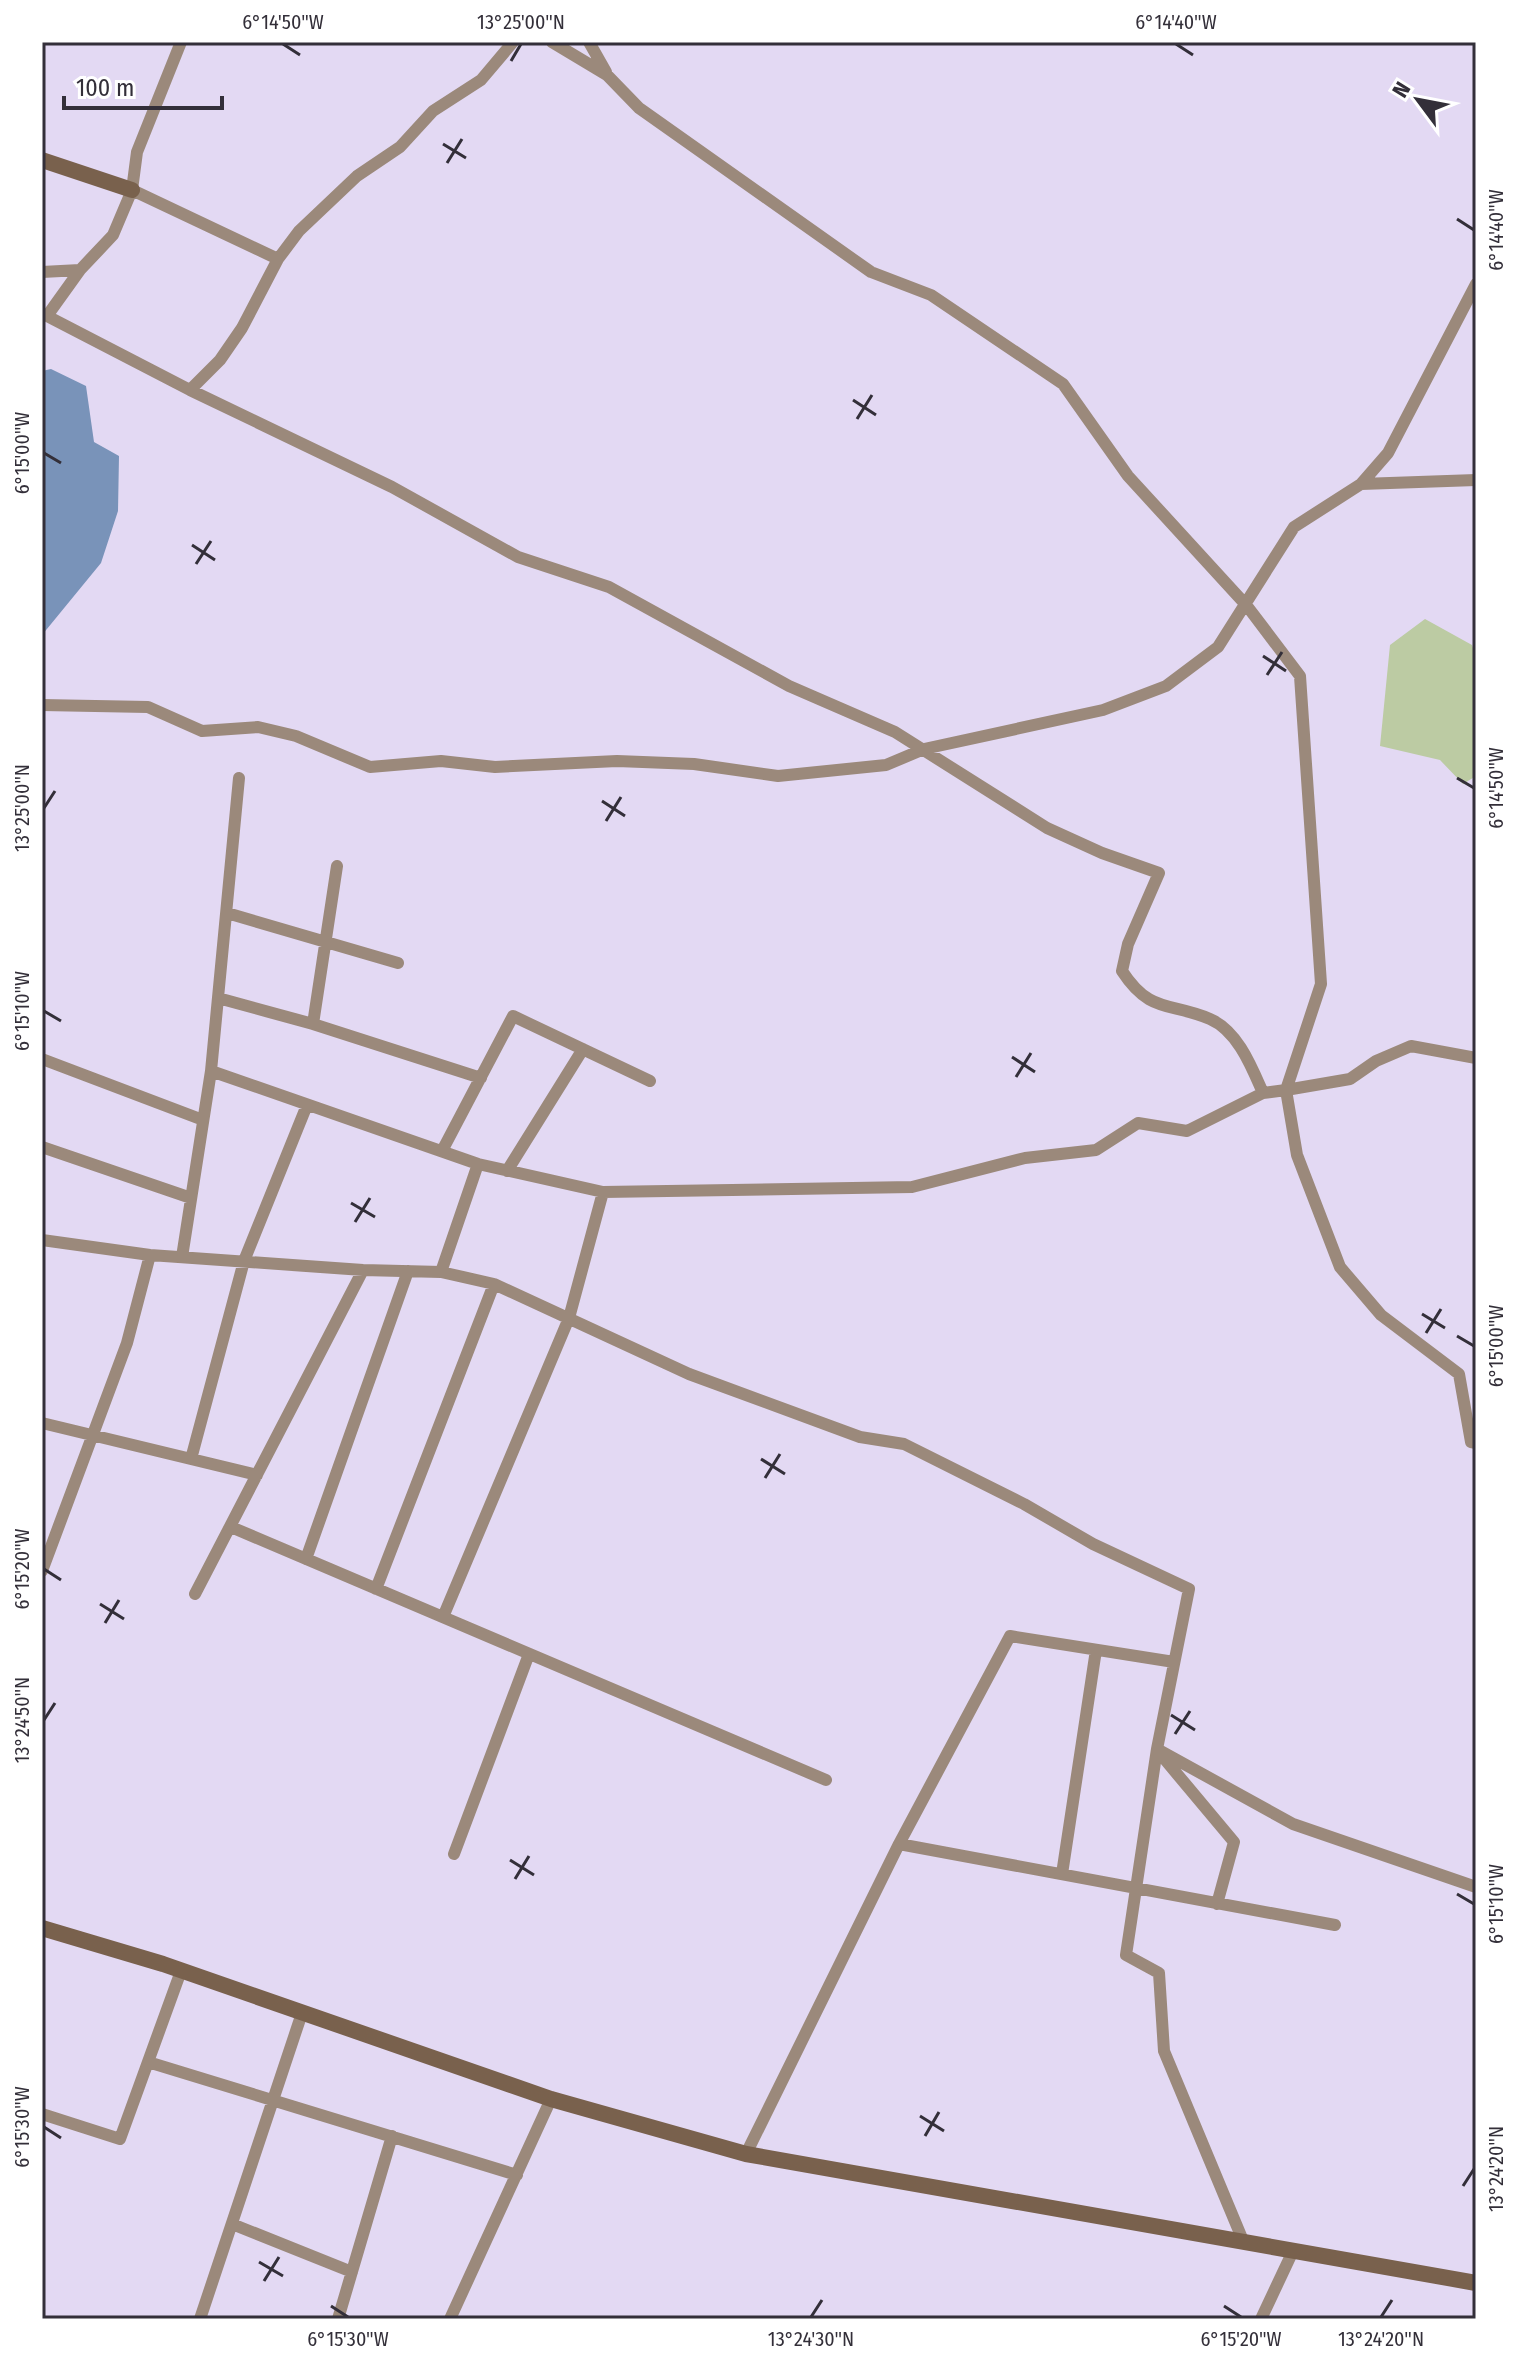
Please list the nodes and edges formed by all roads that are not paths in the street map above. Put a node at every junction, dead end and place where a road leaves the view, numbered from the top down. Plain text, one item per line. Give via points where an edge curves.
1 (181, 42) edge
2 (513, 42) edge
3 (552, 42) edge
4 (589, 42) edge
5 (607, 75) junction
6 (42, 160) edge
7 (132, 190) junction
8 (278, 259) junction
9 (80, 270) junction
10 (42, 272) edge
11 (1476, 284) edge
12 (190, 390) junction
13 (1476, 480) edge
14 (1361, 484) junction
15 (1247, 606) junction
16 (42, 705) edge
17 (924, 749) junction
18 (239, 778) dead end
19 (337, 866) dead end
20 (227, 913) junction
21 (325, 942) junction
22 (398, 963) dead end
23 (218, 998) junction
24 (313, 1024) junction
25 (583, 1049) junction
26 (1476, 1058) edge
27 (42, 1059) edge
28 (211, 1071) junction
29 (481, 1078) junction
30 (650, 1081) dead end
31 (1286, 1090) junction
32 (1263, 1093) junction
33 (307, 1105) junction
34 (203, 1120) junction
35 (42, 1147) edge
36 (442, 1151) junction
37 (478, 1164) junction
38 (507, 1171) junction
39 (603, 1192) junction
40 (191, 1198) junction
41 (42, 1240) edge
42 (150, 1255) junction
43 (182, 1257) junction
44 (244, 1261) junction
45 (363, 1270) junction
46 (408, 1271) junction
47 (441, 1272) junction
48 (494, 1284) junction
49 (569, 1318) junction
50 (42, 1423) edge
51 (92, 1436) junction
52 (1474, 1445) edge
53 (191, 1459) junction
54 (257, 1475) junction
55 (231, 1527) junction
56 (306, 1559) junction
57 (42, 1571) edge
58 (376, 1589) junction
59 (195, 1594) dead end
60 (443, 1617) junction
61 (1096, 1650) junction
62 (529, 1654) junction
63 (1174, 1662) junction
64 (1157, 1749) junction
65 (826, 1780) dead end
66 (899, 1844) junction
67 (454, 1854) dead end
68 (1062, 1874) junction
69 (1476, 1887) edge
70 (1134, 1888) junction
71 (1217, 1904) junction
72 (1335, 1925) dead end
73 (42, 1928) edge
74 (181, 1971) junction
75 (302, 2013) junction
76 (148, 2062) junction
77 (551, 2099) junction
78 (273, 2100) junction
79 (42, 2114) edge
80 (392, 2136) junction
81 (746, 2154) junction
82 (517, 2175) junction
83 (232, 2224) junction
84 (1244, 2243) junction
85 (1293, 2251) junction
86 (352, 2272) junction
87 (1476, 2283) edge
88 (200, 2319) edge
89 (338, 2319) edge
90 (450, 2319) edge
91 (1261, 2319) edge

1 - 7 street via 137,152
2 - 8 street via 481,80 433,111 400,147 357,176 299,231
3 - 5 street
4 - 5 street
5 - 15 street via 639,108 871,272 931,295 1063,384 1128,476
6 - 7 main road
7 - 8 street
7 - 9 street via 113,235
8 - 12 street via 242,328
9 - 10 street
9 - 12 street via 47,316
11 - 14 street via 1388,453
12 - 17 street via 392,487 518,557 609,587 789,686
13 - 14 street
14 - 15 street via 1294,527
15 - 17 street via 1218,647 1166,686 1103,710
15 - 31 street via 1300,676 1321,984
16 - 17 street via 148,707 202,731 258,727 296,736 370,767 441,761 495,767 617,761 694,764 778,776 886,765
17 - 32 street via 1047,828 1159,873 1122,971 1136,993 1212,1020 1226,1031 1247,1058
18 - 20 street
19 - 21 street
20 - 21 street
20 - 23 street
21 - 22 street
21 - 24 street
23 - 24 street
23 - 28 street
24 - 29 street
25 - 29 street via 513,1016
25 - 30 street
25 - 38 street
26 - 31 street via 1411,1046 1350,1079
27 - 34 street
28 - 33 street
28 - 34 street
29 - 36 street
31 - 32 street
31 - 52 street via 1297,1155 1340,1267 1381,1315 1459,1374
32 - 39 street via 1187,1131 1138,1123 1096,1150 1025,1158 912,1187
33 - 36 street
33 - 44 street
34 - 40 street
35 - 40 street
36 - 37 street
37 - 38 street
37 - 47 street
38 - 39 street
39 - 49 street
40 - 43 street
41 - 42 street
42 - 43 street
42 - 51 street via 127,1343
43 - 44 street
44 - 45 street
44 - 53 street
45 - 46 street
45 - 54 street
46 - 47 street
46 - 56 street
47 - 48 street
48 - 49 street
48 - 58 street
49 - 60 street
49 - 63 street via 689,1374 860,1437 904,1444 1189,1589
50 - 51 street
51 - 53 street
51 - 57 street
53 - 54 street
54 - 55 street
55 - 56 street
55 - 59 street
56 - 58 street
58 - 60 street
60 - 62 street
61 - 63 street
61 - 66 street via 1010,1636
61 - 68 street
62 - 65 street
62 - 67 street
63 - 64 street
64 - 69 street via 1293,1824
64 - 70 street
64 - 71 street via 1234,1842
66 - 68 street
66 - 81 street
68 - 70 street
70 - 71 street
70 - 84 street via 1126,1955 1159,1973 1164,2051
71 - 72 street
73 - 74 main road
74 - 75 main road
74 - 76 street
75 - 77 main road
75 - 78 street
76 - 78 street
76 - 79 street via 120,2139
77 - 81 main road
77 - 82 street
78 - 80 street
78 - 83 street
80 - 82 street
80 - 86 street
81 - 84 main road
82 - 90 street
83 - 86 street
83 - 88 street
84 - 85 main road
85 - 87 main road
85 - 91 street
86 - 89 street

